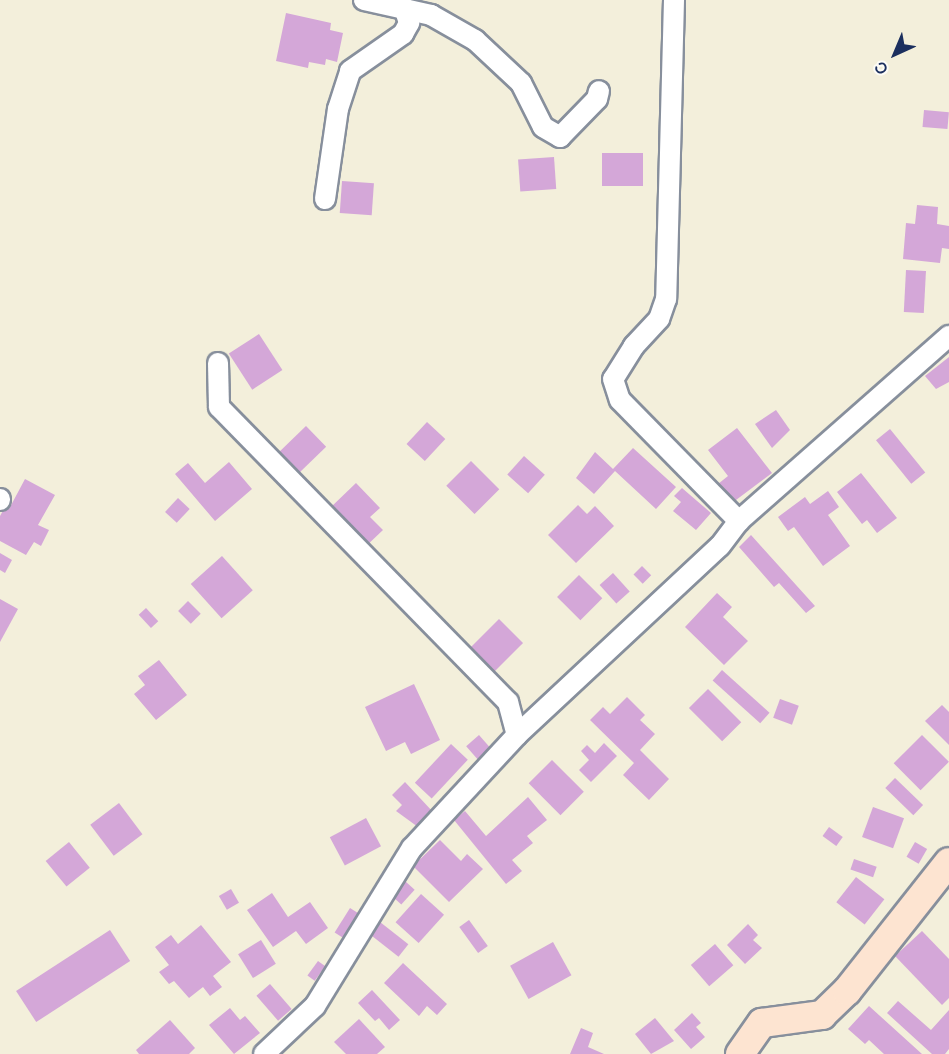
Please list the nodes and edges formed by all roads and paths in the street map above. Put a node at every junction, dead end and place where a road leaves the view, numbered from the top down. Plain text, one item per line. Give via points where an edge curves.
1 (364, 0) edge
2 (674, 0) edge
3 (404, 8) junction
4 (599, 91) dead end
5 (325, 199) dead end
6 (949, 336) edge
7 (218, 363) dead end
8 (739, 521) junction
9 (517, 735) junction
10 (949, 861) edge
11 (264, 1054) edge
12 (740, 1054) edge

1 - 3 street
2 - 8 street via 666,299 659,319 634,346 613,380 620,400
3 - 4 street via 431,15 475,40 521,83 543,127 560,137 597,99
3 - 5 street via 409,23 403,34 350,71 338,109
6 - 8 street
7 - 9 street via 219,407 508,702
8 - 9 street via 720,546
9 - 11 street via 412,848 315,1006
10 - 12 street via 848,991 822,1015 762,1023

